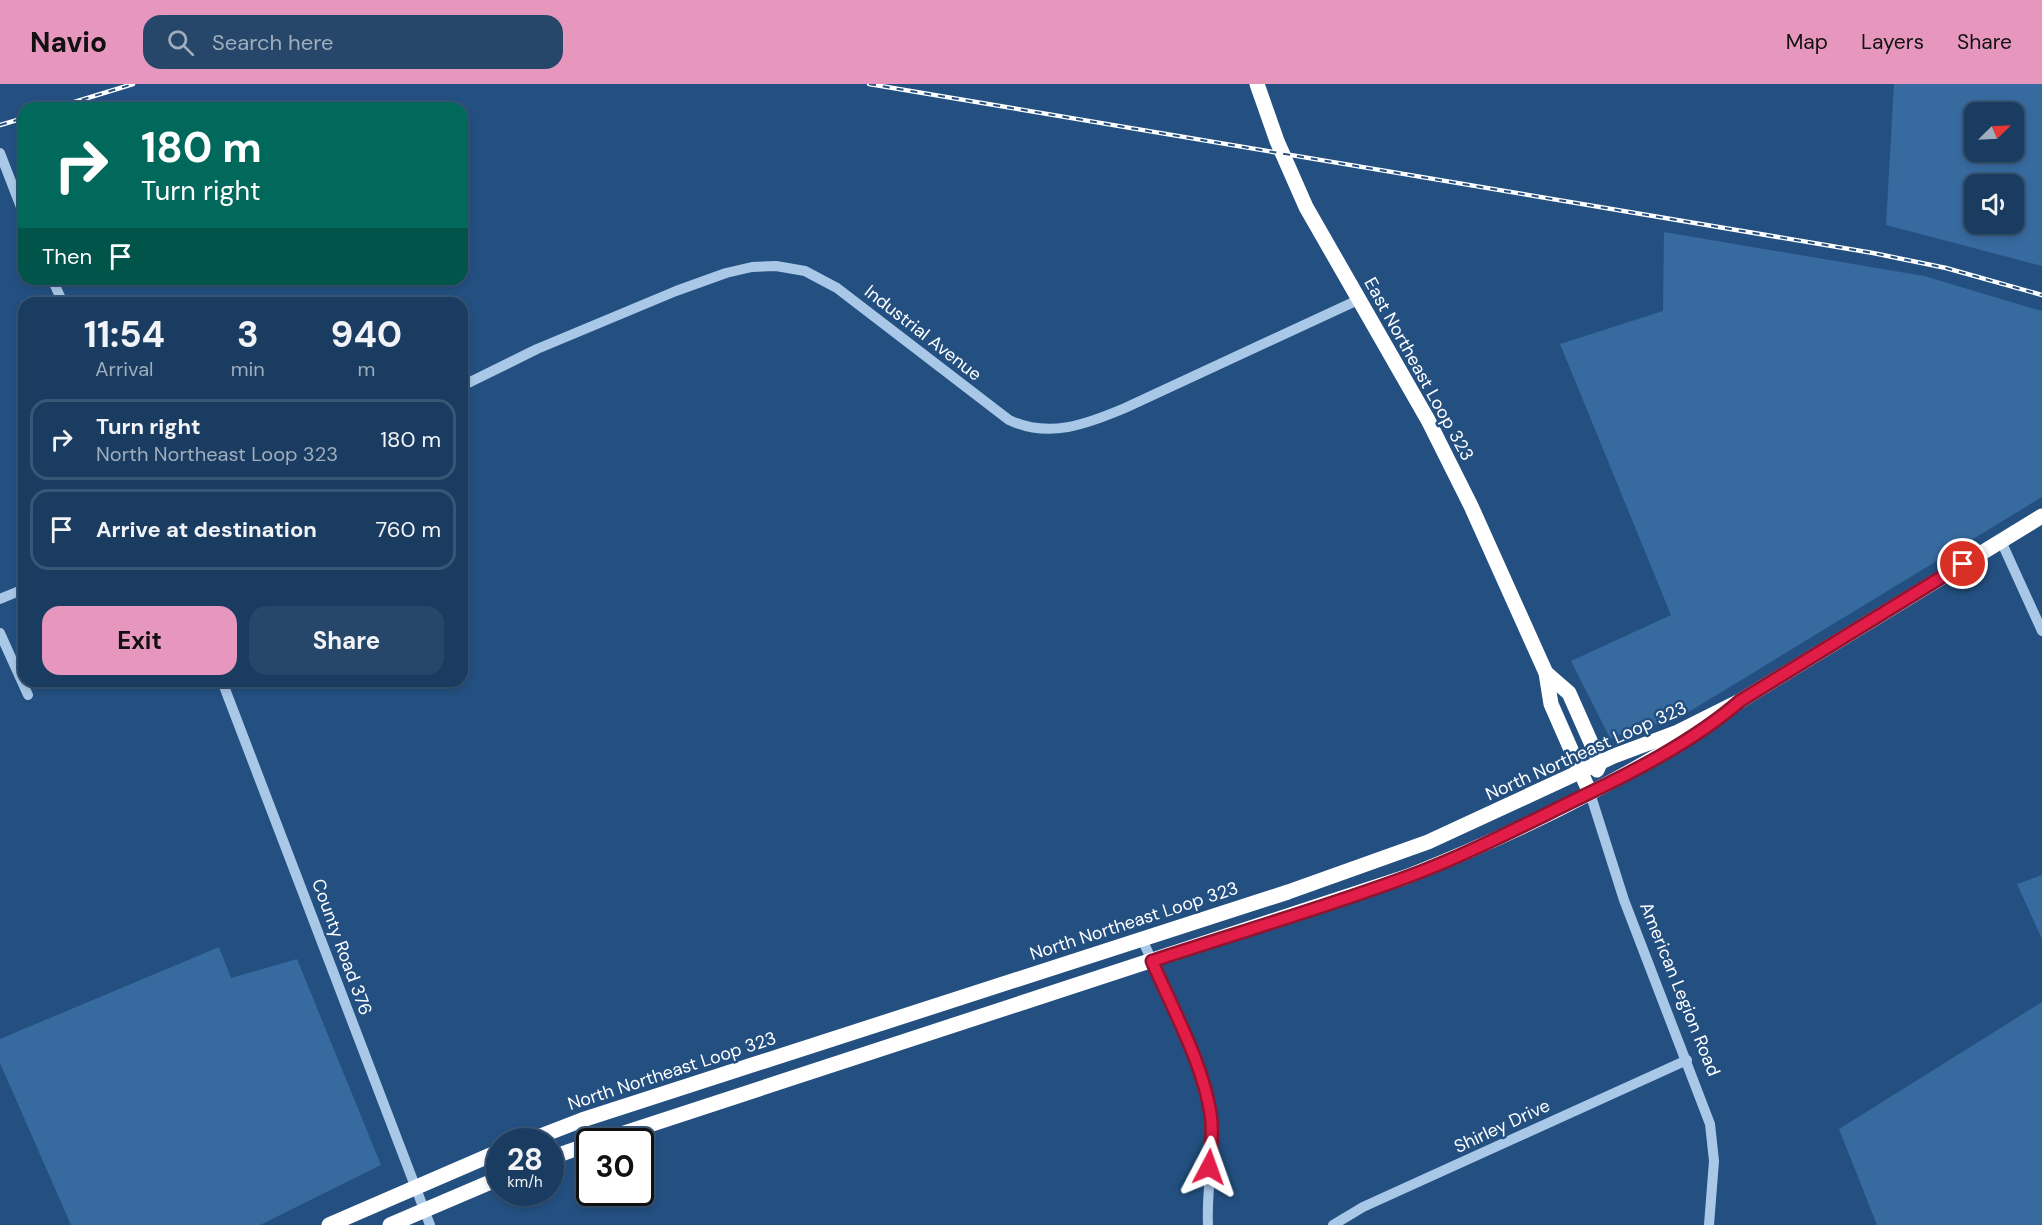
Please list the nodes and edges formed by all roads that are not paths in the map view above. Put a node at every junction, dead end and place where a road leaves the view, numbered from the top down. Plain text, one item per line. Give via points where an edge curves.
1 (1257, 84) edge
2 (0, 153) edge
3 (18, 200) edge
4 (1358, 300) junction
5 (468, 383) edge
6 (2042, 516) edge
7 (2001, 541) junction
8 (18, 592) edge
9 (0, 599) edge
10 (2042, 631) edge
11 (0, 633) edge
12 (5, 655) edge
13 (1546, 673) junction
14 (18, 678) edge
15 (23, 687) edge
16 (224, 687) edge
17 (28, 695) dead end
18 (1740, 701) junction
19 (1600, 763) junction
20 (1581, 771) junction
21 (1590, 793) junction
22 (1397, 854) junction
23 (1406, 877) junction
24 (1142, 939) junction
25 (1152, 961) junction
26 (1062, 965) junction
27 (1069, 988) junction
28 (1687, 1060) junction
29 (710, 1078) junction
30 (717, 1102) junction
31 (639, 1128) edge
32 (564, 1129) edge
33 (486, 1157) edge
34 (486, 1184) edge
35 (413, 1187) junction
36 (423, 1210) junction
37 (329, 1225) edge
38 (390, 1225) edge
39 (430, 1225) edge
40 (1208, 1225) edge
41 (1333, 1225) edge
42 (1709, 1225) edge

1 - 4 highway, East Northeast Loop 323 via 1293,179
2 - 3 street
4 - 5 street, Industrial Avenue via 1116,412 1058,429 1038,429 1009,420 829,282 805,271 776,266 726,273 676,291 537,349
4 - 13 highway, East Northeast Loop 323 via 1444,450
6 - 7 highway, North Northeast Loop 323
7 - 10 street
7 - 18 highway, North Northeast Loop 323
8 - 9 street
11 - 12 street
12 - 14 street
13 - 19 highway, East Northeast Loop 323 via 1569,693
13 - 20 highway, East Northeast Loop 323 via 1551,704
15 - 17 street
16 - 35 street, County Road 376
18 - 19 highway, North Northeast Loop 323 via 1662,739
18 - 21 highway, North Northeast Loop 323 via 1637,769
19 - 20 highway, North Northeast Loop 323
19 - 21 highway
20 - 21 highway, American Legion Road
20 - 22 highway, North Northeast Loop 323 via 1480,820
21 - 23 highway, North Northeast Loop 323
21 - 28 street, American Legion Road via 1621,892
22 - 23 highway
22 - 24 highway, North Northeast Loop 323
23 - 25 highway, North Northeast Loop 323
24 - 25 street
24 - 26 highway, North Northeast Loop 323
25 - 27 highway, North Northeast Loop 323
25 - 40 street via 1190,1050 1209,1107 1212,1129
26 - 27 highway
26 - 29 highway, North Northeast Loop 323
27 - 30 highway, North Northeast Loop 323
28 - 41 street, Shirley Drive via 1364,1207
28 - 42 street, American Legion Road via 1713,1136
29 - 30 highway
29 - 32 highway, North Northeast Loop 323
30 - 31 highway, North Northeast Loop 323
33 - 35 highway
34 - 36 highway
35 - 36 street, County Road 376
35 - 37 highway
36 - 38 highway
36 - 39 street, County Road 376

